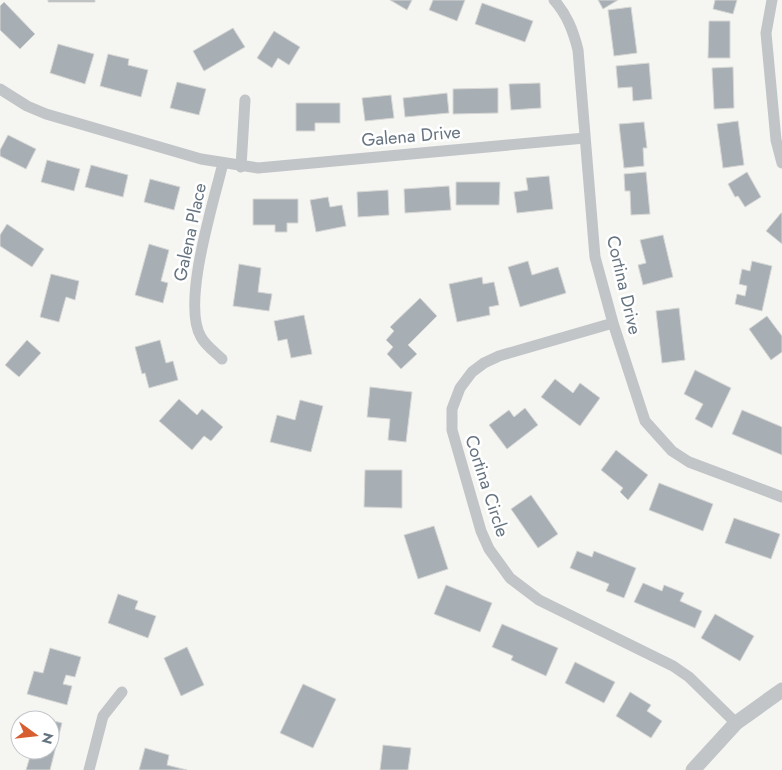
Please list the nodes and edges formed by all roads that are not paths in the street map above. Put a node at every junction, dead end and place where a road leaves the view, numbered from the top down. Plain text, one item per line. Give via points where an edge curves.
1 (554, 0) edge
2 (772, 0) edge
3 (0, 89) edge
4 (245, 100) dead end
5 (585, 138) junction
6 (782, 162) edge
7 (223, 163) junction
8 (241, 167) junction
9 (613, 323) junction
10 (222, 360) dead end
11 (782, 497) edge
12 (782, 690) edge
13 (122, 692) dead end
14 (736, 723) junction
15 (89, 770) edge
16 (692, 770) edge

1 - 5 street, Cortina Drive via 573,30 578,50
2 - 6 street via 766,33 776,140
3 - 7 street, Galena Drive via 46,114
4 - 8 street
5 - 8 street, Galena Drive
5 - 9 street, Cortina Drive via 595,257
7 - 8 street, Galena Drive
7 - 10 street, Galena Place via 198,272 195,314 200,337
9 - 11 street, Cortina Drive via 645,421 657,437 689,462
9 - 14 street, Cortina Circle via 499,356 472,372 460,388 452,409 457,455 481,531 489,549 510,578 539,600 689,676
12 - 14 street
13 - 15 street via 103,716
14 - 16 street

